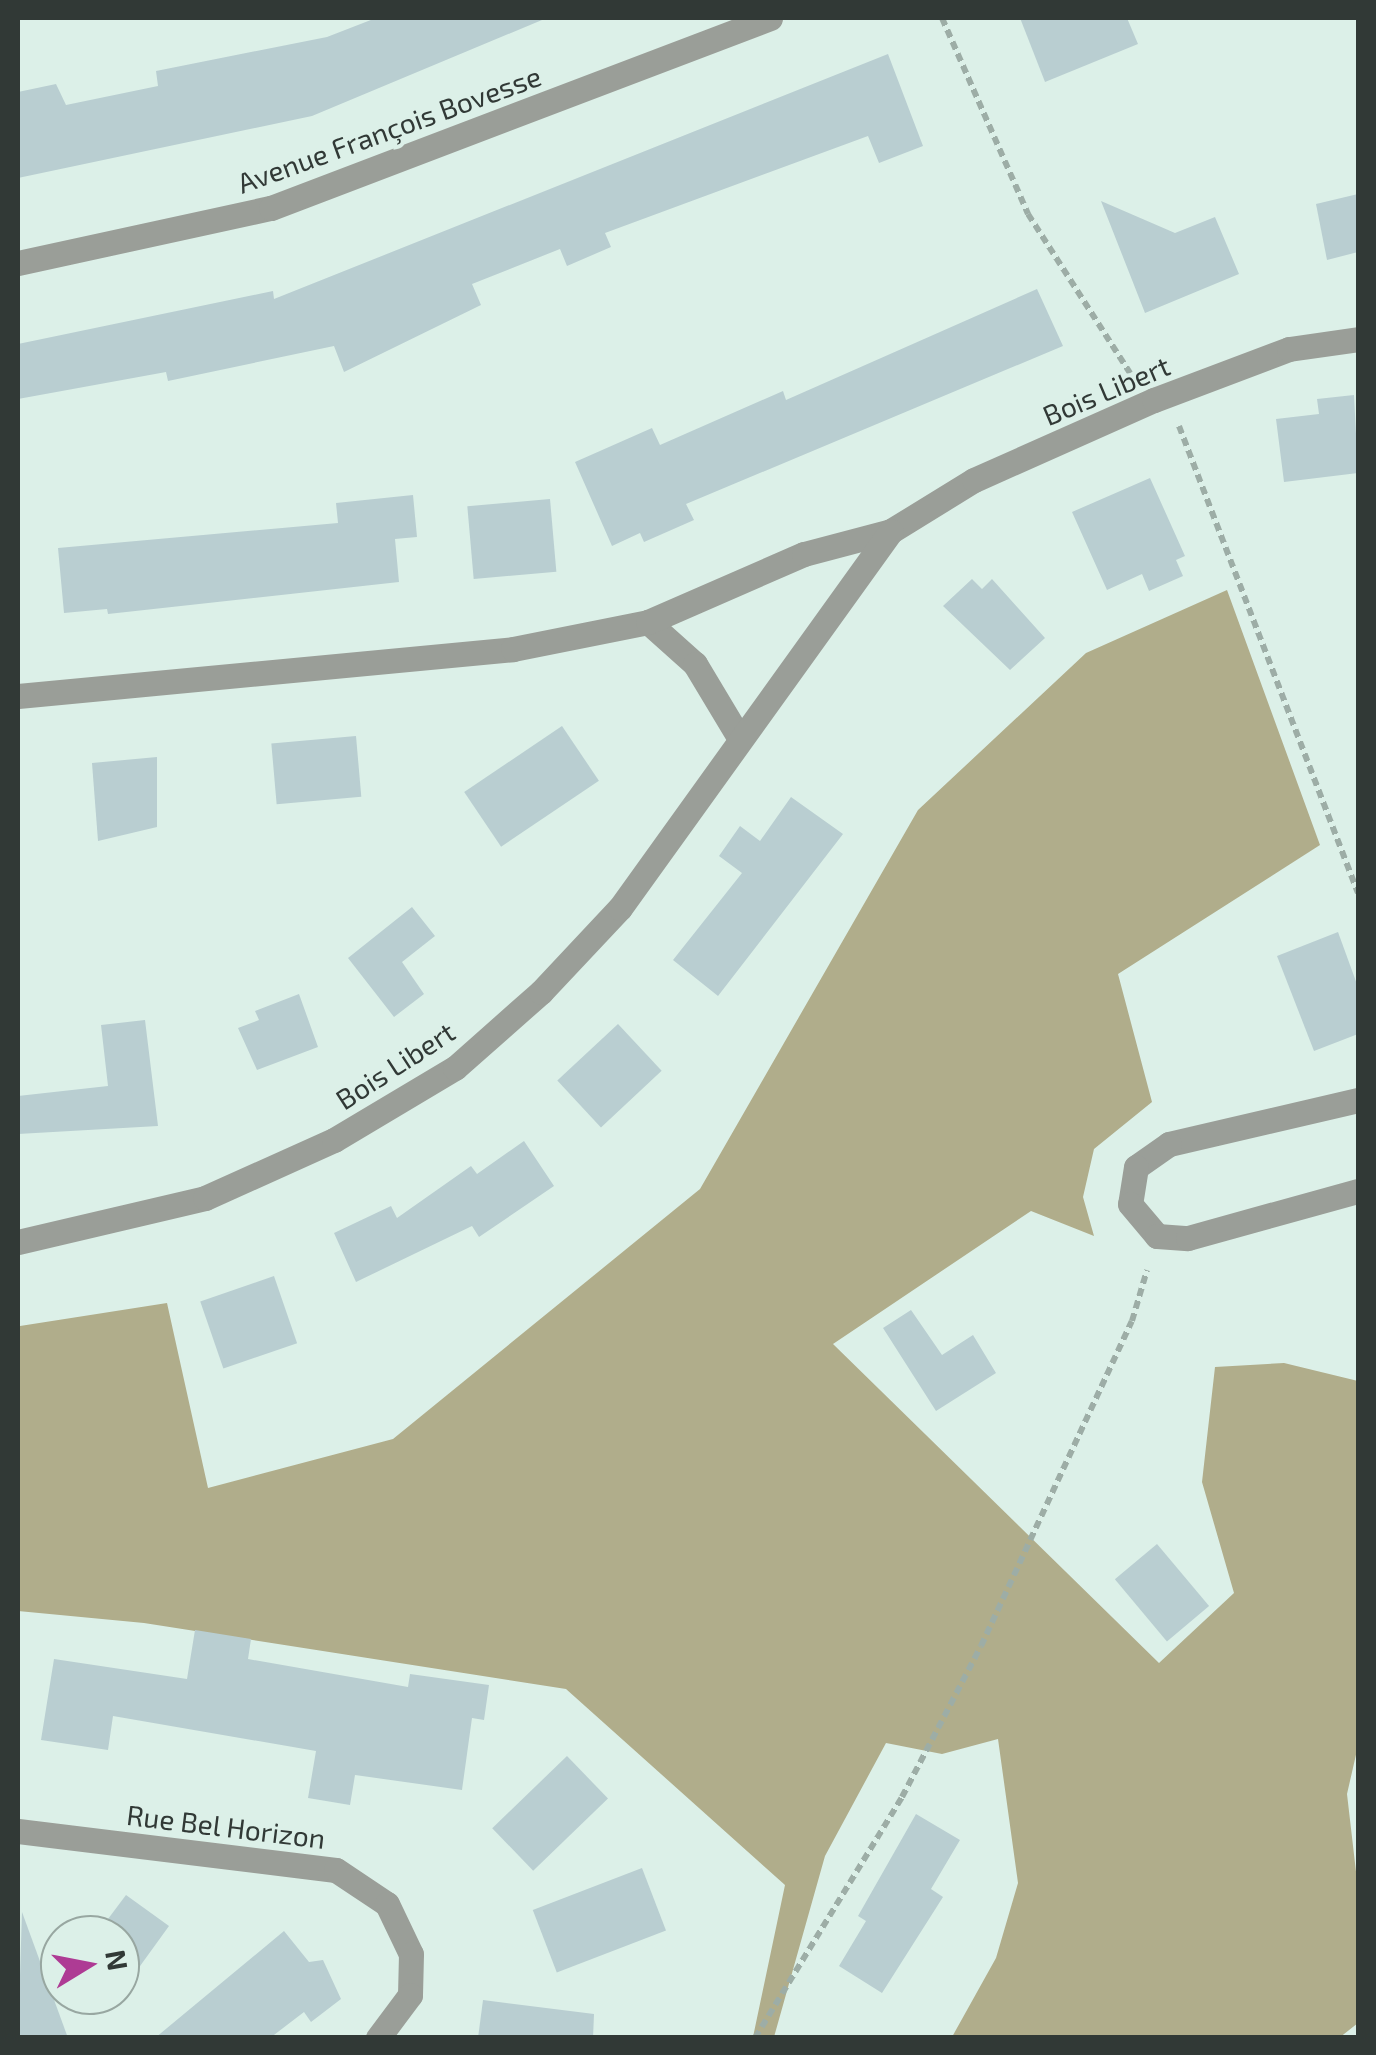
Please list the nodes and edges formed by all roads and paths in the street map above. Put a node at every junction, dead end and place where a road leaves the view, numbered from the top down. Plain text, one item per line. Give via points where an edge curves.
1 (770, 18) edge
2 (942, 18) edge
3 (18, 263) edge
4 (1358, 339) edge
5 (1130, 374) dead end
6 (1178, 424) dead end
7 (891, 532) junction
8 (648, 622) junction
9 (18, 696) edge
10 (740, 739) junction
11 (1358, 893) edge
12 (1358, 1100) edge
13 (1358, 1191) edge
14 (1157, 1236) junction
15 (18, 1242) edge
16 (18, 1832) edge
17 (378, 2038) edge
18 (754, 2038) edge

1 - 3 street, Avenue François Bovesse via 270,208
2 - 5 path via 1028,214
4 - 7 street, Bois Libert via 1289,349 1154,400 974,480
6 - 11 path
7 - 8 street, Bois Libert via 804,554
7 - 10 street, Bois Libert
8 - 9 street, Bois Libert via 513,650
8 - 10 street via 695,664
10 - 15 street, Bois Libert via 620,908 541,992 454,1068 334,1140 205,1198
12 - 14 street via 1170,1144 1136,1167 1130,1204
13 - 14 street via 1188,1238
14 - 18 path via 1132,1321 980,1646 902,1797
16 - 17 street, Rue Bel Horizon via 336,1870 388,1904 411,1954 410,1996

